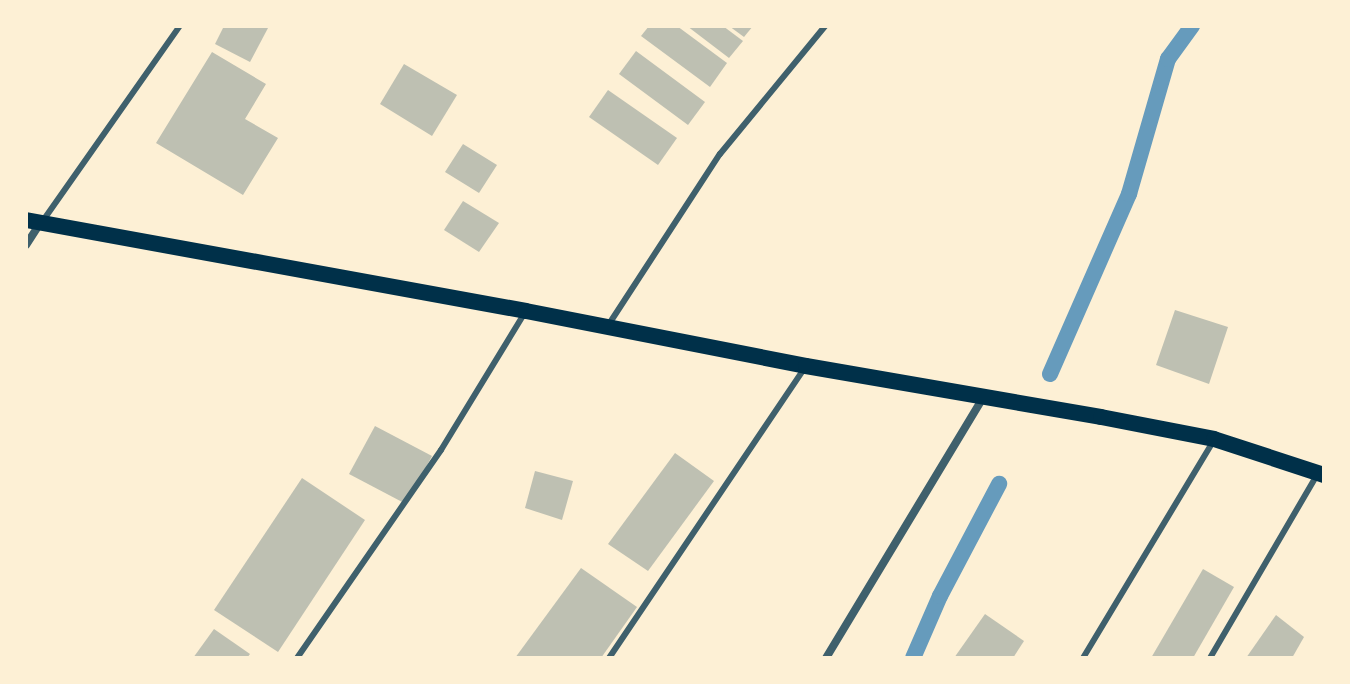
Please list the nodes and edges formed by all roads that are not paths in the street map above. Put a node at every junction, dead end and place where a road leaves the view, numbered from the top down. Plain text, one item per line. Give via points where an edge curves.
1 (180, 26) edge
2 (825, 26) edge
3 (34, 221) edge
4 (26, 245) edge
5 (526, 311) junction
6 (607, 326) junction
7 (806, 366) junction
8 (984, 396) junction
9 (1214, 439) junction
10 (1321, 474) edge
11 (297, 658) edge
12 (609, 658) edge
13 (826, 658) edge
14 (1083, 658) edge
15 (1210, 658) edge

1 - 3 lane
2 - 6 lane via 720,154
3 - 4 street
3 - 5 main road
5 - 6 main road
5 - 11 lane via 441,450
6 - 7 main road
7 - 8 main road
7 - 12 lane
8 - 9 main road
8 - 13 street
9 - 10 main road
9 - 14 lane
10 - 15 lane

